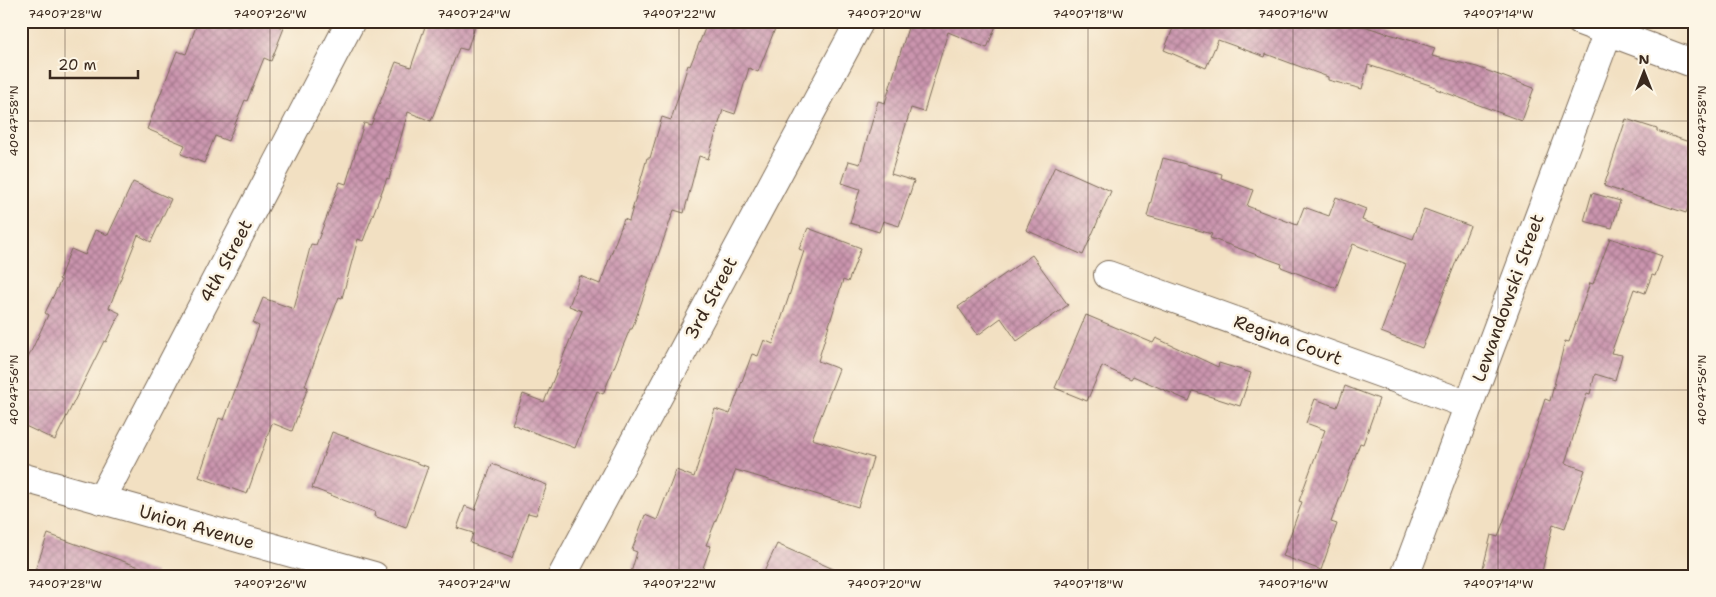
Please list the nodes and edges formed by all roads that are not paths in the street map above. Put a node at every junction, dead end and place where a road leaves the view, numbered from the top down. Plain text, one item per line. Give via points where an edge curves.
1 (351, 21) edge
2 (860, 21) edge
3 (1580, 21) edge
4 (1610, 26) edge
5 (1695, 64) edge
6 (1108, 275) dead end
7 (1469, 405) junction
8 (21, 477) edge
9 (101, 500) junction
10 (374, 576) edge
11 (562, 576) edge
12 (1405, 576) edge

1 - 9 street, 4th Street
2 - 11 street, 3rd Street
3 - 4 street
4 - 5 street
4 - 7 street, Lewandowski Street
6 - 7 street, Regina Court
7 - 12 street, Lewandowski Street
8 - 9 street, Union Avenue
9 - 10 street, Union Avenue

